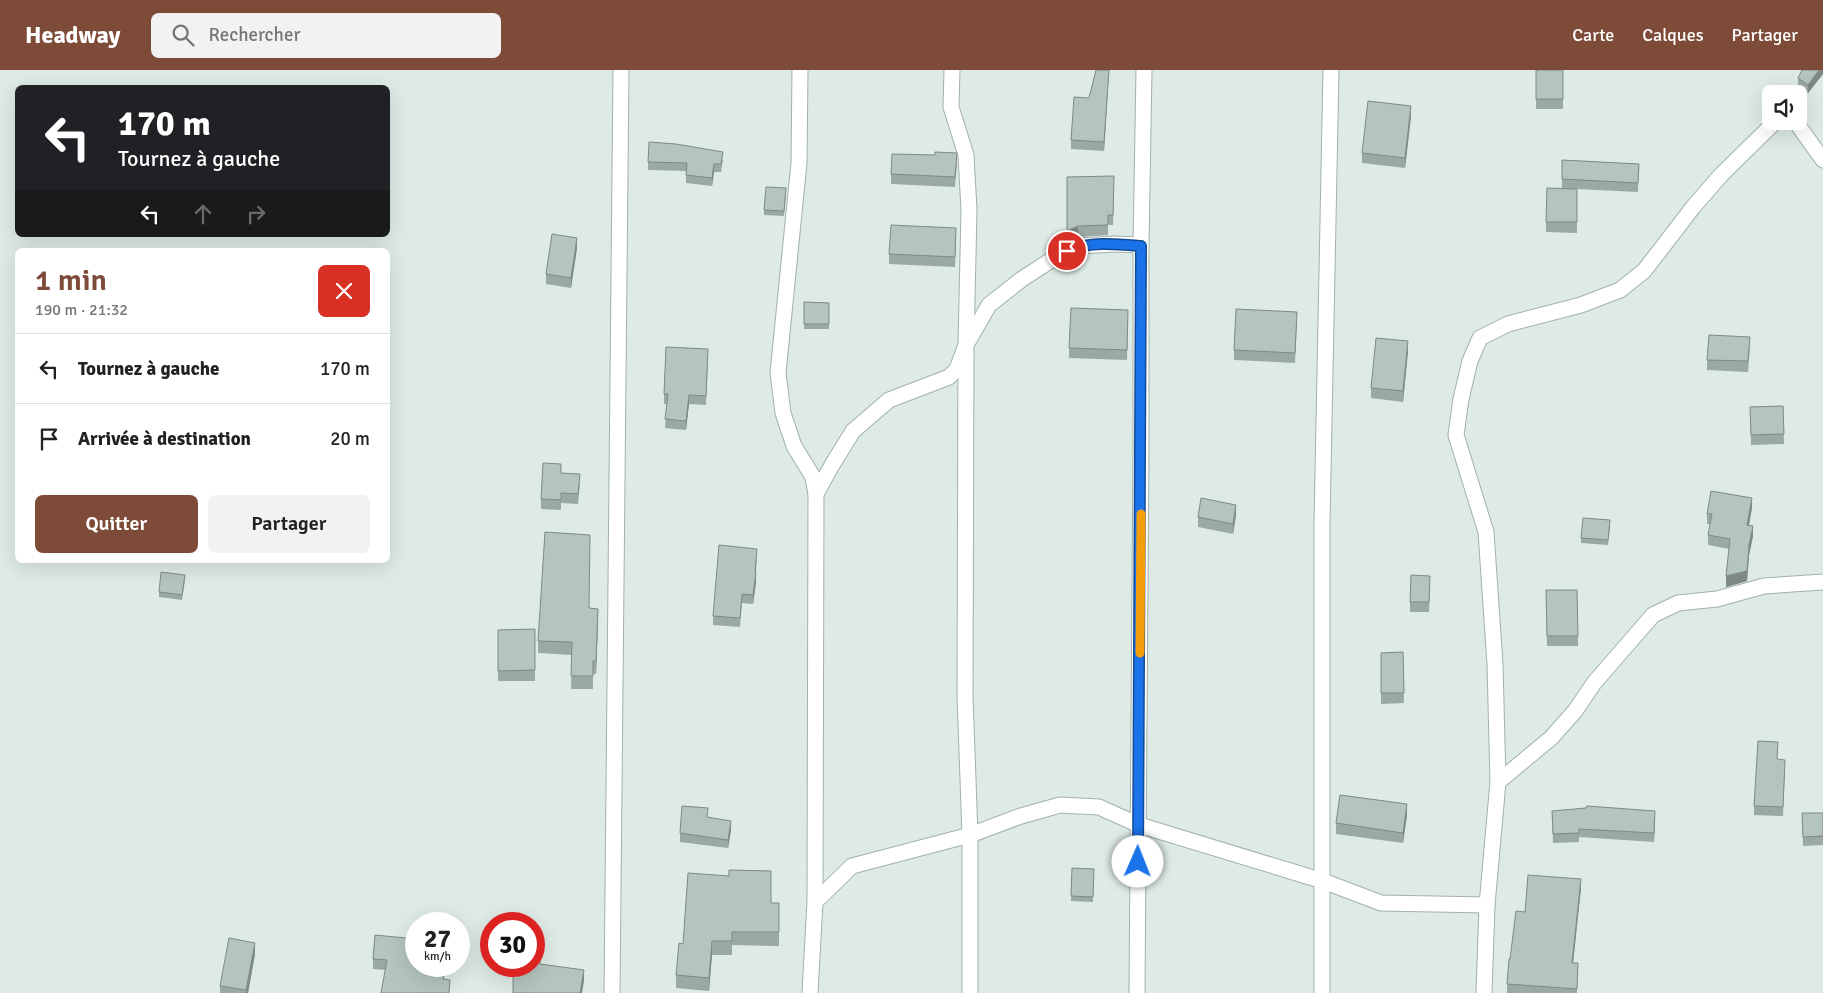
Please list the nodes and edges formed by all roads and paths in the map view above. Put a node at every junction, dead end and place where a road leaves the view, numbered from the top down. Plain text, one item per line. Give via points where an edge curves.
1 (620, 70) edge
2 (800, 70) edge
3 (952, 70) edge
4 (1144, 70) edge
5 (1331, 70) edge
6 (1767, 130) edge
7 (1801, 130) edge
8 (1823, 160) edge
9 (1141, 246) junction
10 (966, 345) junction
11 (816, 494) junction
12 (1823, 582) edge
13 (1498, 782) junction
14 (1139, 825) junction
15 (970, 835) junction
16 (1322, 882) junction
17 (815, 902) junction
18 (1487, 905) junction
19 (612, 993) edge
20 (810, 993) edge
21 (970, 993) edge
22 (1137, 993) edge
23 (1322, 993) edge
24 (1484, 993) edge

1 - 19 street
2 - 11 street via 799,163 778,373 783,413 794,446 813,477
3 - 10 street via 951,107 966,155 969,210
4 - 9 street
5 - 16 street via 1322,523
6 - 13 street via 1721,175 1644,271 1620,290 1581,305 1508,324 1480,338 1470,361 1456,435 1486,532 1495,664
7 - 8 street
9 - 10 street via 1078,246 1056,257 1022,278 990,305
9 - 14 street
10 - 11 street via 957,370 948,377 889,400 853,430
10 - 15 street via 965,696
11 - 17 street
12 - 13 street via 1764,586 1717,600 1678,603 1653,615 1551,738
13 - 18 street
14 - 15 street via 1098,807 1060,805
14 - 16 street
14 - 22 street
15 - 17 street via 852,866
15 - 21 street
16 - 18 street via 1381,904
16 - 23 street
17 - 20 street
18 - 24 street

